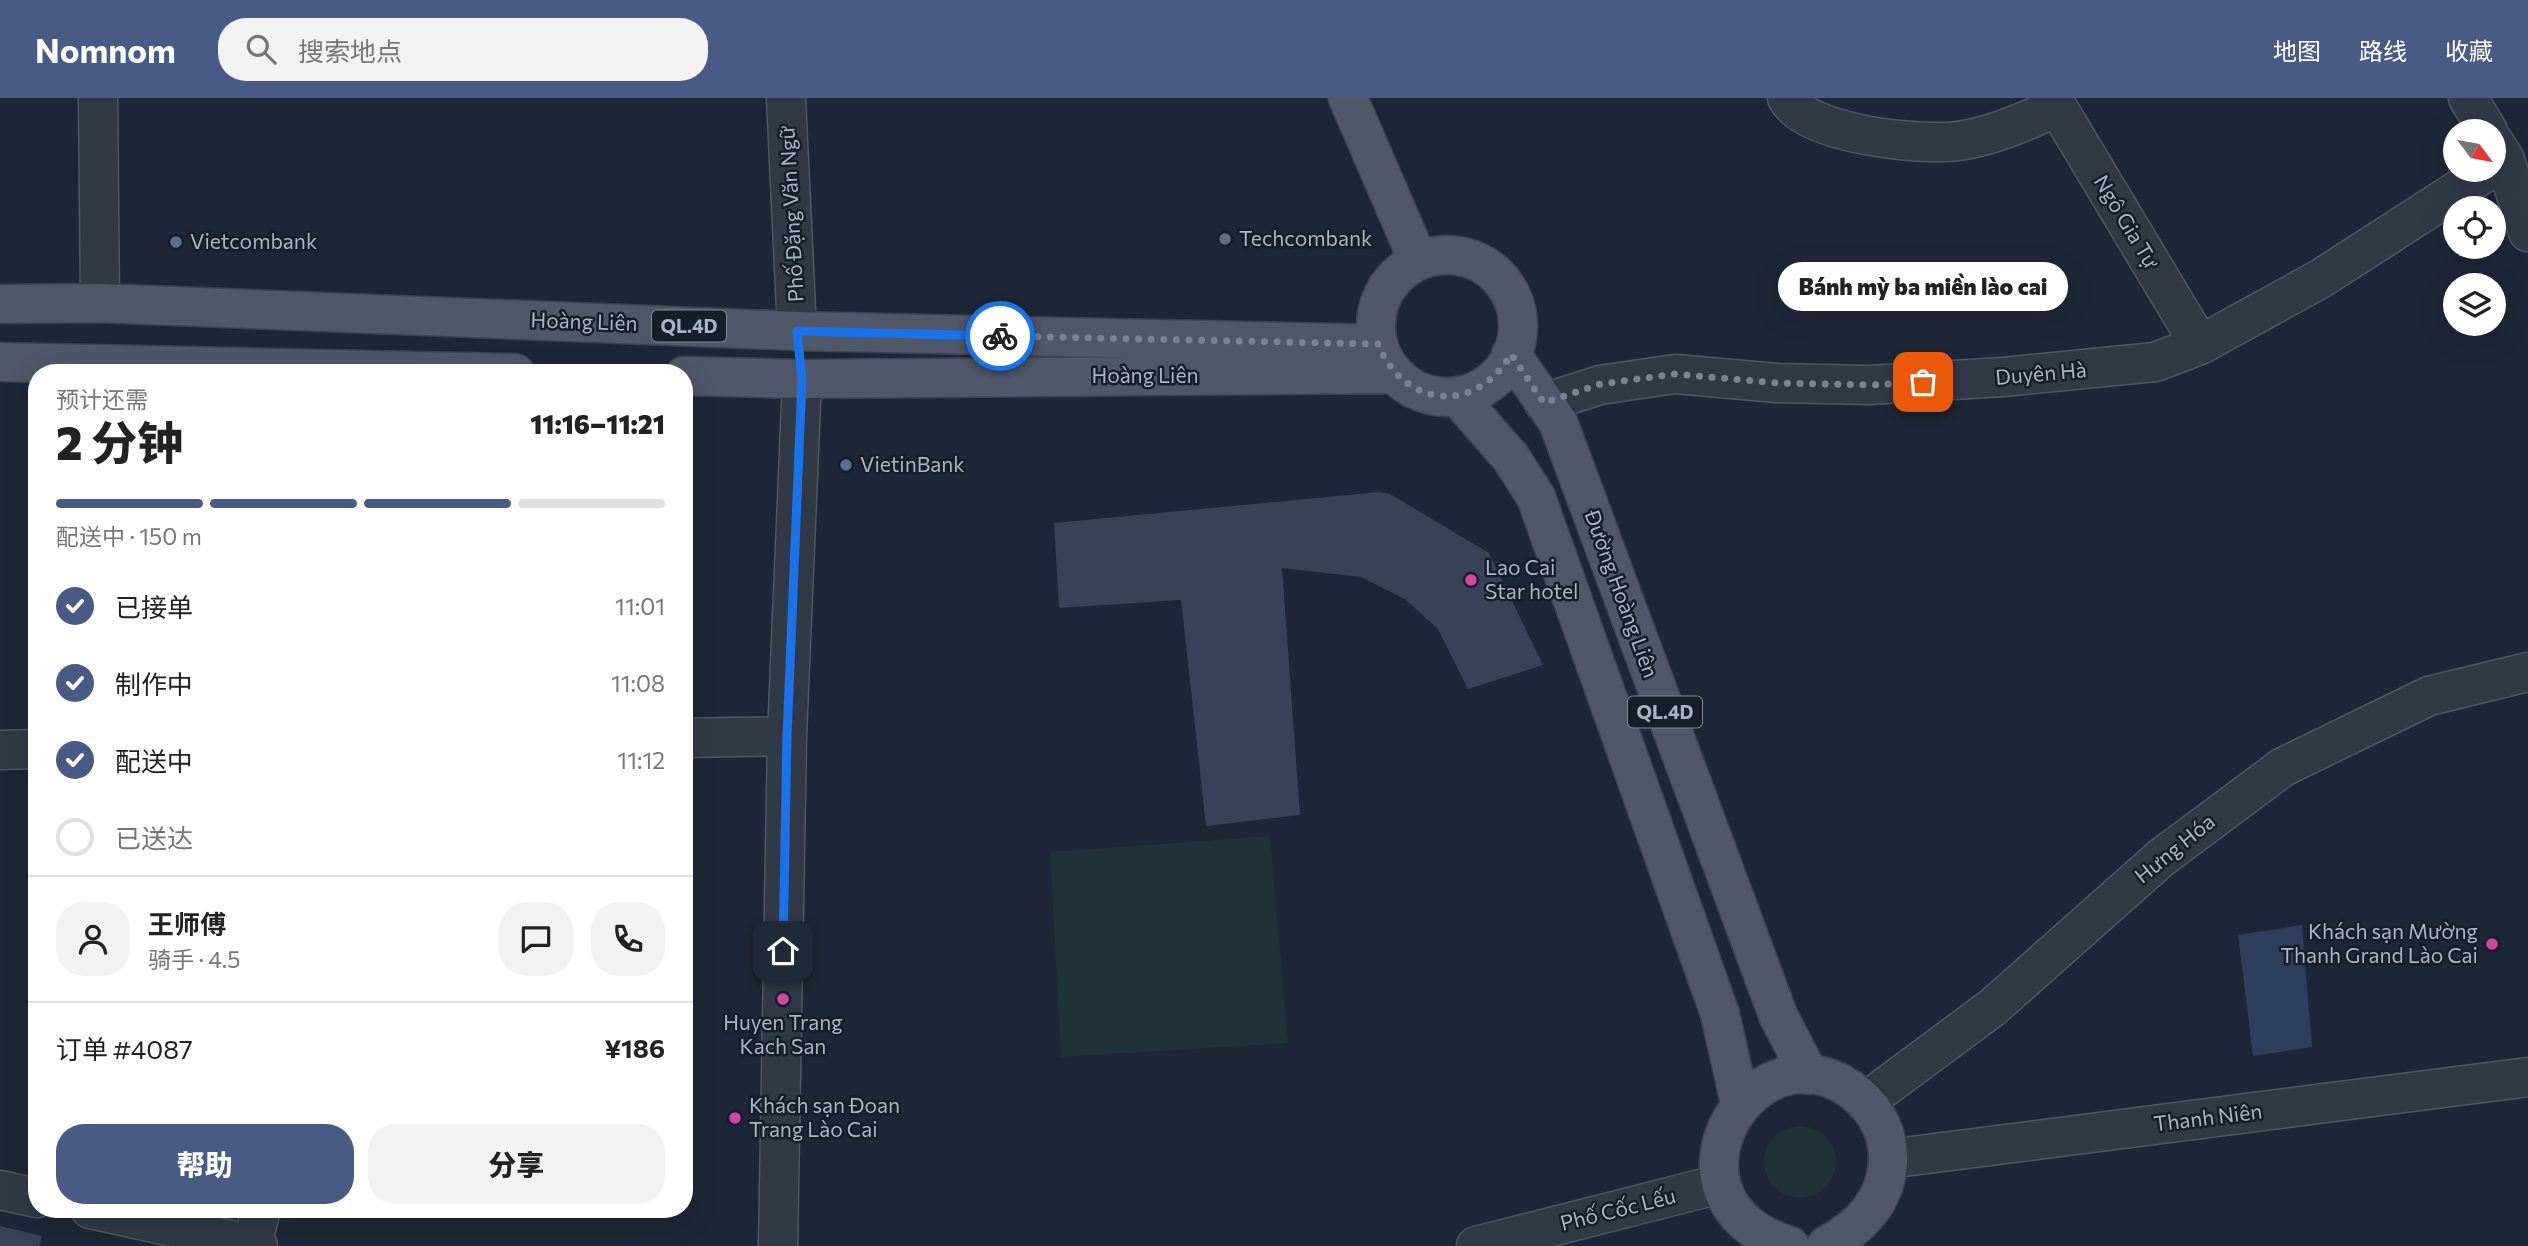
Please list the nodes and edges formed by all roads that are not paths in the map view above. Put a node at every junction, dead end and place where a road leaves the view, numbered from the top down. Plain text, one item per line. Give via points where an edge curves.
1 (98, 98) edge
2 (786, 98) edge
3 (1348, 98) edge
4 (1787, 98) edge
5 (2468, 98) edge
6 (2054, 103) edge
7 (2480, 119) edge
8 (2506, 172) edge
9 (2458, 182) edge
10 (2528, 232) edge
11 (1418, 260) junction
12 (100, 303) junction
13 (0, 304) edge
14 (797, 331) junction
15 (2200, 345) junction
16 (1511, 354) junction
17 (1387, 359) junction
18 (0, 362) edge
19 (99, 364) joint
20 (693, 376) edge
21 (802, 379) junction
22 (1457, 396) junction
23 (1544, 403) junction
24 (2528, 672) edge
25 (787, 736) junction
26 (693, 738) edge
27 (28, 749) edge
28 (0, 750) edge
29 (1809, 1075) junction
30 (2528, 1077) edge
31 (1865, 1102) junction
32 (1740, 1103) junction
33 (1888, 1159) junction
34 (1720, 1184) junction
35 (0, 1190) edge
36 (28, 1196) edge
37 (145, 1218) edge
38 (256, 1236) edge
39 (778, 1246) edge
40 (1476, 1246) edge
41 (1790, 1246) edge
42 (1826, 1246) edge

1 - 12 street
2 - 14 street, Phố Đặng Văn Ngữ
3 - 11 main road
4 - 6 street via 1811,120 1852,133 1945,142 2014,127
5 - 7 street
6 - 15 street, Ngô Gia Tự
8 - 10 street
9 - 15 street, Duyên Hà via 2320,279
11 - 16 main road via 1442,254 1466,257 1488,267 1505,285 1515,306 1518,331
11 - 17 main road via 1402,270 1380,303 1376,323
12 - 13 main road, Hoàng Liên / QL.4D
12 - 14 main road, Hoàng Liên / QL.4D
12 - 19 main road
14 - 17 main road, Hoàng Liên / QL.4D
14 - 21 main road
15 - 23 street, Duyên Hà via 2155,362 2110,369 1883,384 1777,383 1675,374 1600,384
16 - 22 main road via 1490,382
16 - 23 main road, Đường Hoàng Liên / QL.4D
17 - 21 main road, Hoàng Liên
17 - 22 main road via 1424,393
18 - 19 main road
20 - 21 main road, Hoàng Liên
21 - 25 street
22 - 32 main road, QL.4D via 1511,458 1536,497 1720,1014
23 - 29 main road, Đường Hoàng Liên / QL.4D via 1558,422 1778,1015
24 - 31 street, Hưng Hóa via 2429,696 2283,767 2161,858 1993,1007
25 - 26 street
25 - 39 street
27 - 28 street
29 - 31 main road via 1849,1088
29 - 32 main road via 1760,1087
30 - 33 street, Thanh Niên
31 - 33 main road via 1882,1128
32 - 34 main road via 1725,1127 1718,1155
33 - 42 main road via 1885,1184 1875,1206 1851,1232
34 - 40 street, Phố Cốc Lếu
34 - 41 main road via 1727,1201 1751,1229
35 - 36 street
37 - 38 street

